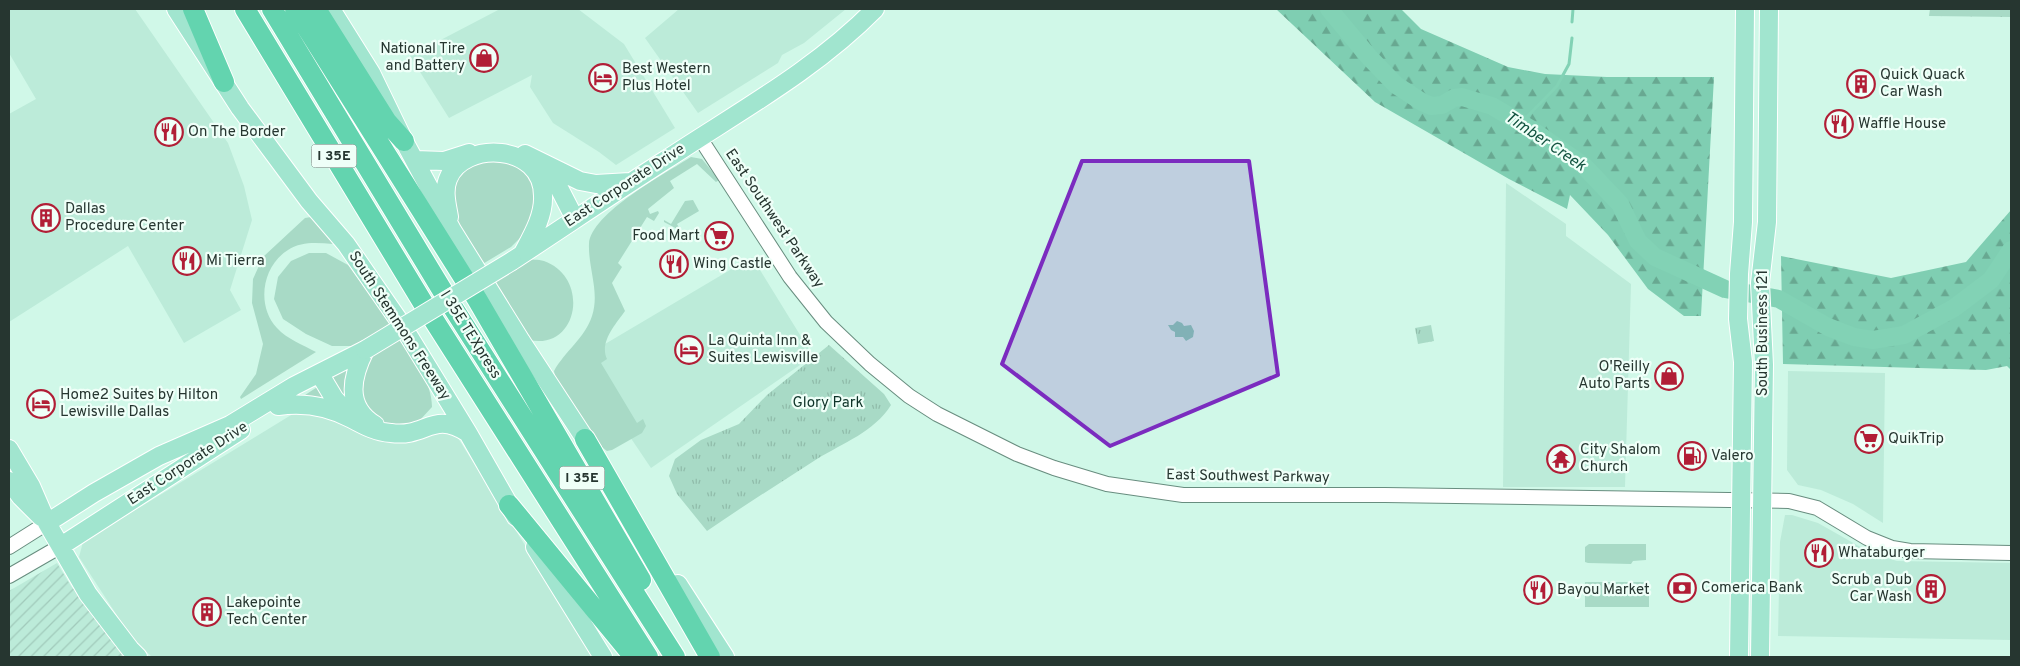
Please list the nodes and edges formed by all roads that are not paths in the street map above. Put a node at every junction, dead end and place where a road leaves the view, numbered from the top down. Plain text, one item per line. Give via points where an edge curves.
1 (176, 9) edge
2 (193, 9) edge
3 (245, 9) edge
4 (272, 9) edge
5 (295, 9) edge
6 (316, 9) edge
7 (331, 9) edge
8 (875, 9) edge
9 (1745, 9) edge
10 (1769, 9) edge
11 (224, 82) junction
12 (700, 138) junction
13 (404, 141) junction
14 (415, 160) junction
15 (536, 161) junction
16 (631, 182) junction
17 (575, 219) junction
18 (452, 230) junction
19 (517, 258) junction
20 (365, 350) junction
21 (322, 378) junction
22 (439, 387) junction
23 (278, 406) junction
24 (352, 419) junction
25 (468, 433) junction
26 (585, 439) junction
27 (9, 449) edge
28 (9, 481) edge
29 (1740, 500) junction
30 (1761, 500) junction
31 (509, 505) junction
32 (47, 523) junction
33 (61, 546) junction
34 (9, 547) edge
35 (2011, 553) edge
36 (9, 576) edge
37 (138, 657) edge
38 (603, 657) edge
39 (634, 657) edge
40 (648, 657) edge
41 (675, 657) edge
42 (686, 657) edge
43 (710, 657) edge
44 (725, 657) edge
45 (1739, 657) edge
46 (1760, 657) edge

1 - 11 main road, South Stemmons Freeway
2 - 11 highway
3 - 40 highway, I 35E via 423,302
4 - 41 highway, I 35E TEXpress via 445,295
5 - 42 highway, I 35E via 477,299
6 - 13 highway via 387,122
7 - 13 main road via 370,73
8 - 12 main road, East Corporate Drive via 829,51
9 - 29 main road, South Business 121 via 1743,222 1738,310 1743,362
10 - 30 main road, South Business 121 via 1767,222 1760,283 1764,365
11 - 22 main road, South Stemmons Freeway via 286,170 361,265
12 - 16 main road, East Corporate Drive
12 - 29 street, East Southwest Parkway via 790,277 826,322 870,364 937,414 1017,454 1054,468 1107,484 1183,495
13 - 14 main road
14 - 15 main road via 444,161 499,146
14 - 18 main road
15 - 16 main road via 587,183
15 - 17 main road via 557,184
16 - 17 main road, East Corporate Drive
17 - 19 main road, East Corporate Drive
18 - 19 main road via 446,193 451,174 463,162 476,156 511,154 522,159 538,175 544,197 540,215
18 - 26 main road
19 - 20 main road, East Corporate Drive, bridge
20 - 21 main road, East Corporate Drive
20 - 22 main road via 356,369 354,398 366,418 380,428 399,430 428,420 438,409
20 - 32 main road, East Corporate Drive via 294,386 230,425 159,456
21 - 23 main road, East Corporate Drive
21 - 24 main road
22 - 25 main road, South Stemmons Freeway
23 - 24 main road via 298,403 318,406
23 - 33 main road, East Corporate Drive
24 - 25 main road via 388,433 411,433 442,422 458,426
25 - 31 main road, South Stemmons Freeway
26 - 43 highway
26 - 44 main road
27 - 32 main road via 31,486
28 - 32 main road via 20,497
29 - 30 street, East Southwest Parkway
29 - 45 main road, South Business 121
30 - 35 street, East Southwest Parkway via 1789,500 1809,505 1867,538 1892,548
30 - 46 main road, South Business 121
31 - 38 main road, South Stemmons Freeway
31 - 39 highway
32 - 33 main road
32 - 34 street, East Corporate Drive
33 - 36 street, East Corporate Drive
33 - 37 main road via 97,607

